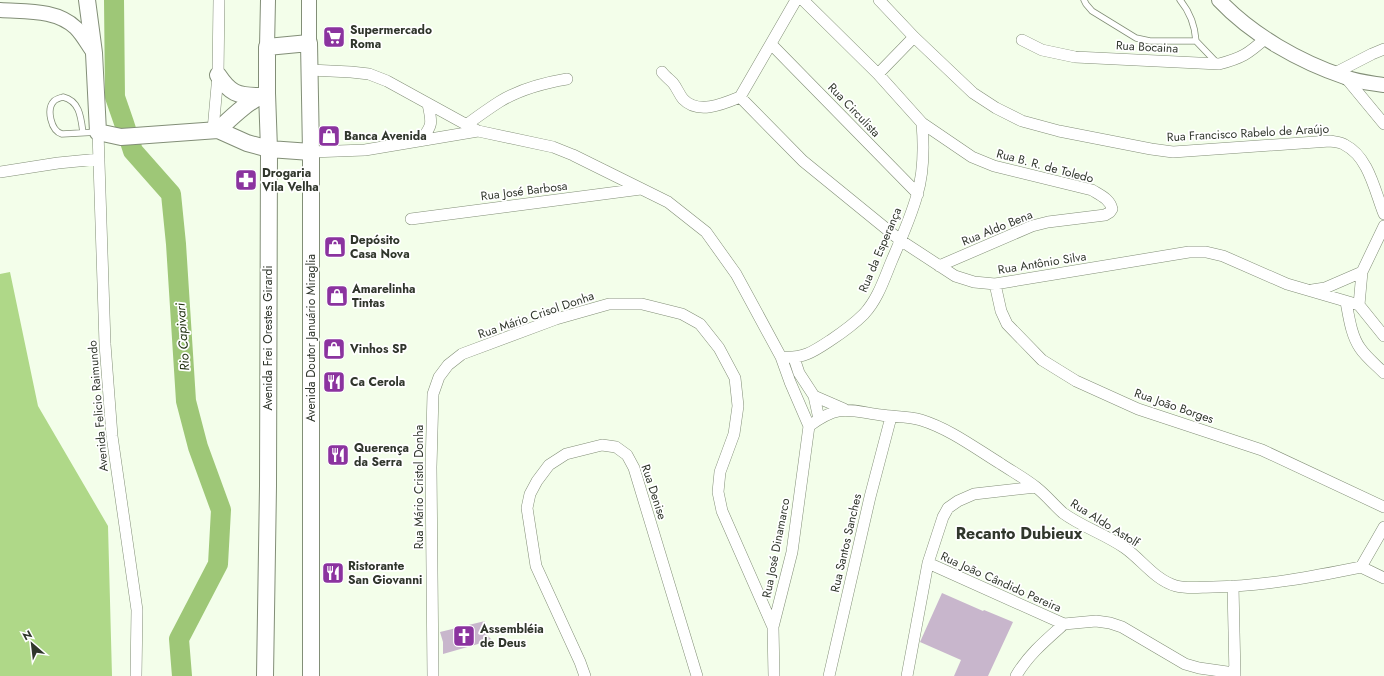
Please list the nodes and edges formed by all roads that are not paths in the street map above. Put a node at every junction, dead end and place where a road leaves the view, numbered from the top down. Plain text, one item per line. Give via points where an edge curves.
1 (87, 0) edge
2 (219, 0) edge
3 (268, 0) edge
4 (309, 0) edge
5 (796, 0) edge
6 (803, 0) edge
7 (879, 0) edge
8 (1084, 0) edge
9 (1180, 0) edge
10 (1219, 0) edge
11 (0, 10) edge
12 (914, 36) junction
13 (1266, 38) junction
14 (1022, 40) dead end
15 (1196, 42) junction
16 (309, 43) junction
17 (771, 44) junction
18 (267, 47) junction
19 (1384, 49) edge
20 (94, 53) junction
21 (1219, 64) junction
22 (310, 70) junction
23 (662, 72) dead end
24 (878, 74) junction
25 (218, 75) junction
26 (1340, 76) junction
27 (567, 79) dead end
28 (1384, 85) edge
29 (263, 94) junction
30 (740, 97) junction
31 (428, 104) junction
32 (922, 123) junction
33 (1384, 124) edge
34 (466, 125) junction
35 (216, 130) junction
36 (478, 131) junction
37 (90, 133) junction
38 (421, 140) junction
39 (269, 149) junction
40 (312, 152) junction
41 (99, 159) junction
42 (0, 172) edge
43 (641, 189) junction
44 (918, 194) junction
45 (1112, 209) joint
46 (1384, 214) edge
47 (411, 219) dead end
48 (1384, 226) edge
49 (900, 240) junction
50 (939, 266) junction
51 (1362, 272) junction
52 (995, 284) junction
53 (1309, 290) junction
54 (1346, 302) junction
55 (1360, 305) junction
56 (1384, 336) edge
57 (781, 357) junction
58 (794, 358) junction
59 (1384, 373) edge
60 (433, 394) joint
61 (814, 396) junction
62 (844, 409) junction
63 (891, 417) junction
64 (819, 419) junction
65 (810, 426) junction
66 (1036, 488) junction
67 (1384, 508) edge
68 (1384, 528) edge
69 (928, 563) junction
70 (1361, 567) junction
71 (1384, 578) edge
72 (1233, 586) junction
73 (1064, 624) junction
74 (773, 626) junction
75 (1235, 675) edge
76 (136, 676) edge
77 (265, 676) edge
78 (311, 676) edge
79 (433, 676) edge
80 (585, 676) edge
81 (697, 676) edge
82 (774, 676) edge
83 (829, 676) edge
84 (907, 676) edge
85 (1016, 676) edge

1 - 20 main road
2 - 25 street
3 - 18 street, Avenida Frei Orestes Girardi
4 - 16 street, Avenida Doutor Januário Miraglia
5 - 17 street
6 - 24 street, Rua B. R. de Toledo
7 - 12 street, Rua Francisco Rabelo de Araújo
8 - 15 lane via 1092,11 1136,38 1150,42
9 - 15 lane via 1190,15
10 - 13 street
11 - 20 street via 51,14 63,18 76,29
12 - 24 street
12 - 46 street, Rua Francisco Rabelo de Araújo via 973,93 1022,121 1059,132 1173,152 1330,141 1345,144 1364,163
13 - 21 street, Rua Bocaina via 1244,56
13 - 26 street via 1296,56
14 - 21 street, Rua Bocaina via 1042,50 1076,57
15 - 21 lane
16 - 18 main road
16 - 22 main road, Avenida Doutor Januário Miraglia
17 - 30 street
17 - 44 street, Rua Circulista
18 - 29 main road, Avenida Frei Orestes Girardi
19 - 26 street via 1372,54
20 - 37 main road
22 - 31 street via 368,74 388,81
22 - 40 main road, Avenida Doutor Januário Miraglia
23 - 30 street via 683,98 696,107 710,107
24 - 32 street, Rua B. R. de Toledo
25 - 29 main road via 232,92 246,96
25 - 35 street
26 - 28 street
26 - 33 street
27 - 34 street via 543,83 500,101
29 - 35 main road via 240,109
29 - 39 main road, Avenida Frei Orestes Girardi
30 - 49 street, Rua Antônio Silva via 803,161
31 - 34 street
31 - 38 street via 431,125
32 - 44 street, Rua da Esperança via 923,164
32 - 45 street, Rua B. R. de Toledo via 972,157 994,166 1092,190 1106,199
34 - 36 street
35 - 37 main road via 121,137
35 - 39 main road
36 - 38 street
36 - 43 street via 552,147
37 - 37 lane via 75,104 63,97 54,101 50,114 54,129 58,133
37 - 41 street, Avenida Felicio Raimundo
38 - 40 street via 366,150
39 - 40 main road
39 - 77 main road, Avenida Frei Orestes Girardi
40 - 78 main road, Avenida Doutor Januário Miraglia
41 - 42 street
41 - 76 street, Avenida Felicio Raimundo via 105,344 112,436 137,610
43 - 47 street, Rua José Barbosa
43 - 57 street via 668,202 706,232 736,274
44 - 49 street, Rua da Esperança
45 - 50 street, Rua Aldo Bena via 1104,215 1032,226
48 - 51 street
49 - 50 street, Rua Antônio Silva
49 - 58 street, Rua da Esperança via 876,296 865,313 824,345
50 - 52 street, Rua Antônio Silva via 955,276 974,282
51 - 53 street, Rua Antônio Silva via 1325,288
51 - 55 street
52 - 53 street, Rua Antônio Silva via 1189,252 1206,252 1223,256 1288,284
52 - 67 street, Rua João Borges via 1001,311 1007,324 1042,360 1076,381 1138,409 1262,450
53 - 54 street, Rua Antônio Silva
54 - 55 street, Rua Antônio Silva
54 - 59 street via 1352,331 1359,346
55 - 56 street
57 - 58 street, Rua da Esperança
57 - 65 street
58 - 61 street via 799,372
60 - 74 street, Rua Mário Crisol Donha via 439,377 448,364 462,354 556,319 609,304 642,304 682,314 700,324 719,348 735,378 738,406 734,434 720,472 718,492 722,511
60 - 79 street, Rua Mário Cristol Donha
61 - 62 street
61 - 64 street
62 - 63 street, Rua Aldo Astolf
62 - 64 street, Rua Aldo Astolf via 833,411
63 - 66 street, Rua Aldo Astolf via 921,420 959,437
63 - 83 street, Rua Santos Sanches
64 - 65 street, Rua Aldo Astolf
65 - 74 street, Rua José Dinamarco via 792,552
66 - 69 street via 974,494 958,501 948,508 943,517
66 - 72 street, Rua Aldo Astolf via 1076,522 1125,548 1152,572 1176,586
68 - 70 street
69 - 73 street, Rua João Cândido Pereira
69 - 84 street
70 - 71 street
70 - 72 street, Rua Aldo Astolf via 1308,578
72 - 75 street
73 - 75 street via 1110,623 1122,627 1185,664
73 - 85 street via 1036,649
74 - 82 street, Rua José Dinamarco
80 - 81 street, Rua Denise via 536,566 526,508 530,494 549,465 566,454 602,445 616,447 626,455 634,468

